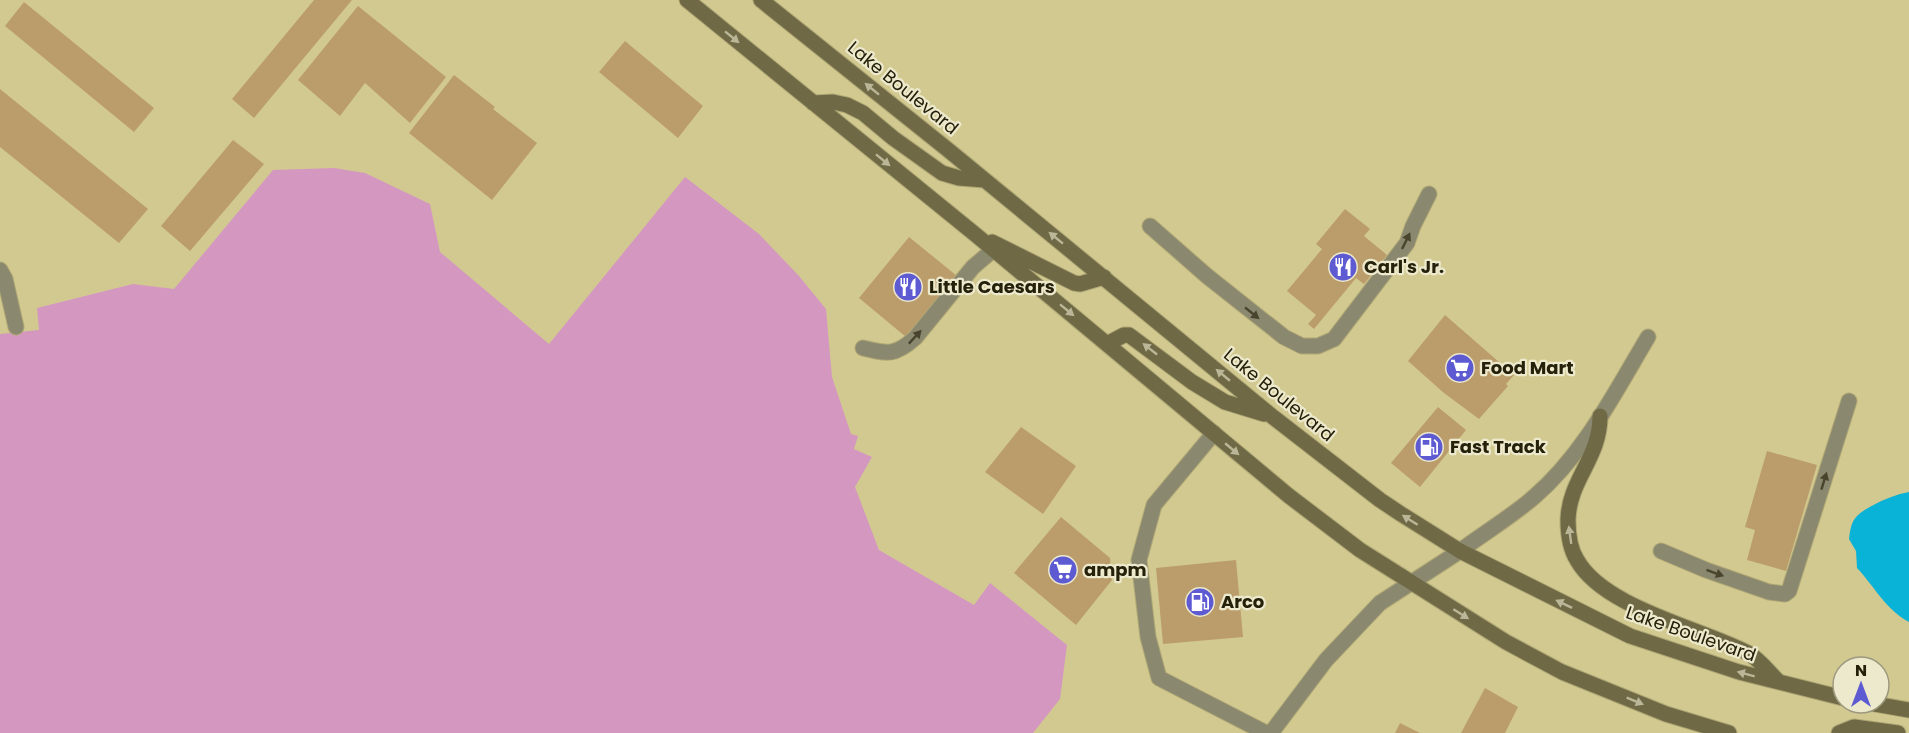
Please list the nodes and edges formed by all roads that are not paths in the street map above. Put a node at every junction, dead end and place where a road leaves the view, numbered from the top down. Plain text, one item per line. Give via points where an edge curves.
1 (687, 0) edge
2 (761, 0) edge
3 (813, 103) junction
4 (984, 180) junction
5 (1429, 194) dead end
6 (1150, 226) dead end
7 (976, 235) junction
8 (993, 250) junction
9 (0, 270) edge
10 (1104, 278) junction
11 (16, 327) dead end
12 (1648, 337) dead end
13 (1107, 344) junction
14 (863, 348) dead end
15 (1849, 401) dead end
16 (1600, 416) junction
17 (1273, 417) junction
18 (1214, 433) junction
19 (1460, 551) junction
20 (1661, 551) dead end
21 (1412, 583) junction
22 (1780, 683) junction
23 (1831, 695) edge
24 (1891, 707) edge
25 (1909, 710) edge
26 (1266, 733) edge
27 (1271, 733) edge
28 (1729, 733) edge
29 (1839, 733) edge
30 (1898, 733) edge

1 -> 3 main road
4 -> 2 main road, Lake Boulevard
3 - 4 main road via 847,105 942,172
3 -> 7 main road
10 -> 4 main road, Lake Boulevard
6 -> 5 street via 1284,337 1302,346 1318,346 1334,339 1407,243
7 - 8 main road
7 - 10 main road via 1074,283
8 -> 13 main road
14 -> 8 street via 888,353 907,345 973,267
9 - 11 street
17 -> 10 main road, Lake Boulevard
12 - 16 street
17 -> 13 main road via 1225,402 1129,335
13 - 18 main road
20 -> 15 street via 1759,589 1785,594 1791,587
16 - 19 street via 1550,482
22 -> 16 main road via 1750,654 1607,590 1577,560 1569,533 1571,500 1597,446
19 -> 17 main road, Lake Boulevard via 1380,500
18 -> 21 main road via 1347,540
18 - 26 street via 1155,505 1139,560 1148,637 1159,678
19 - 21 street
22 -> 19 main road, Lake Boulevard via 1630,636
21 - 27 street via 1380,603 1341,643
21 -> 28 main road via 1562,672 1666,714
22 - 23 main road, Lake Boulevard
24 - 25 main road
29 - 30 main road via 1854,727

